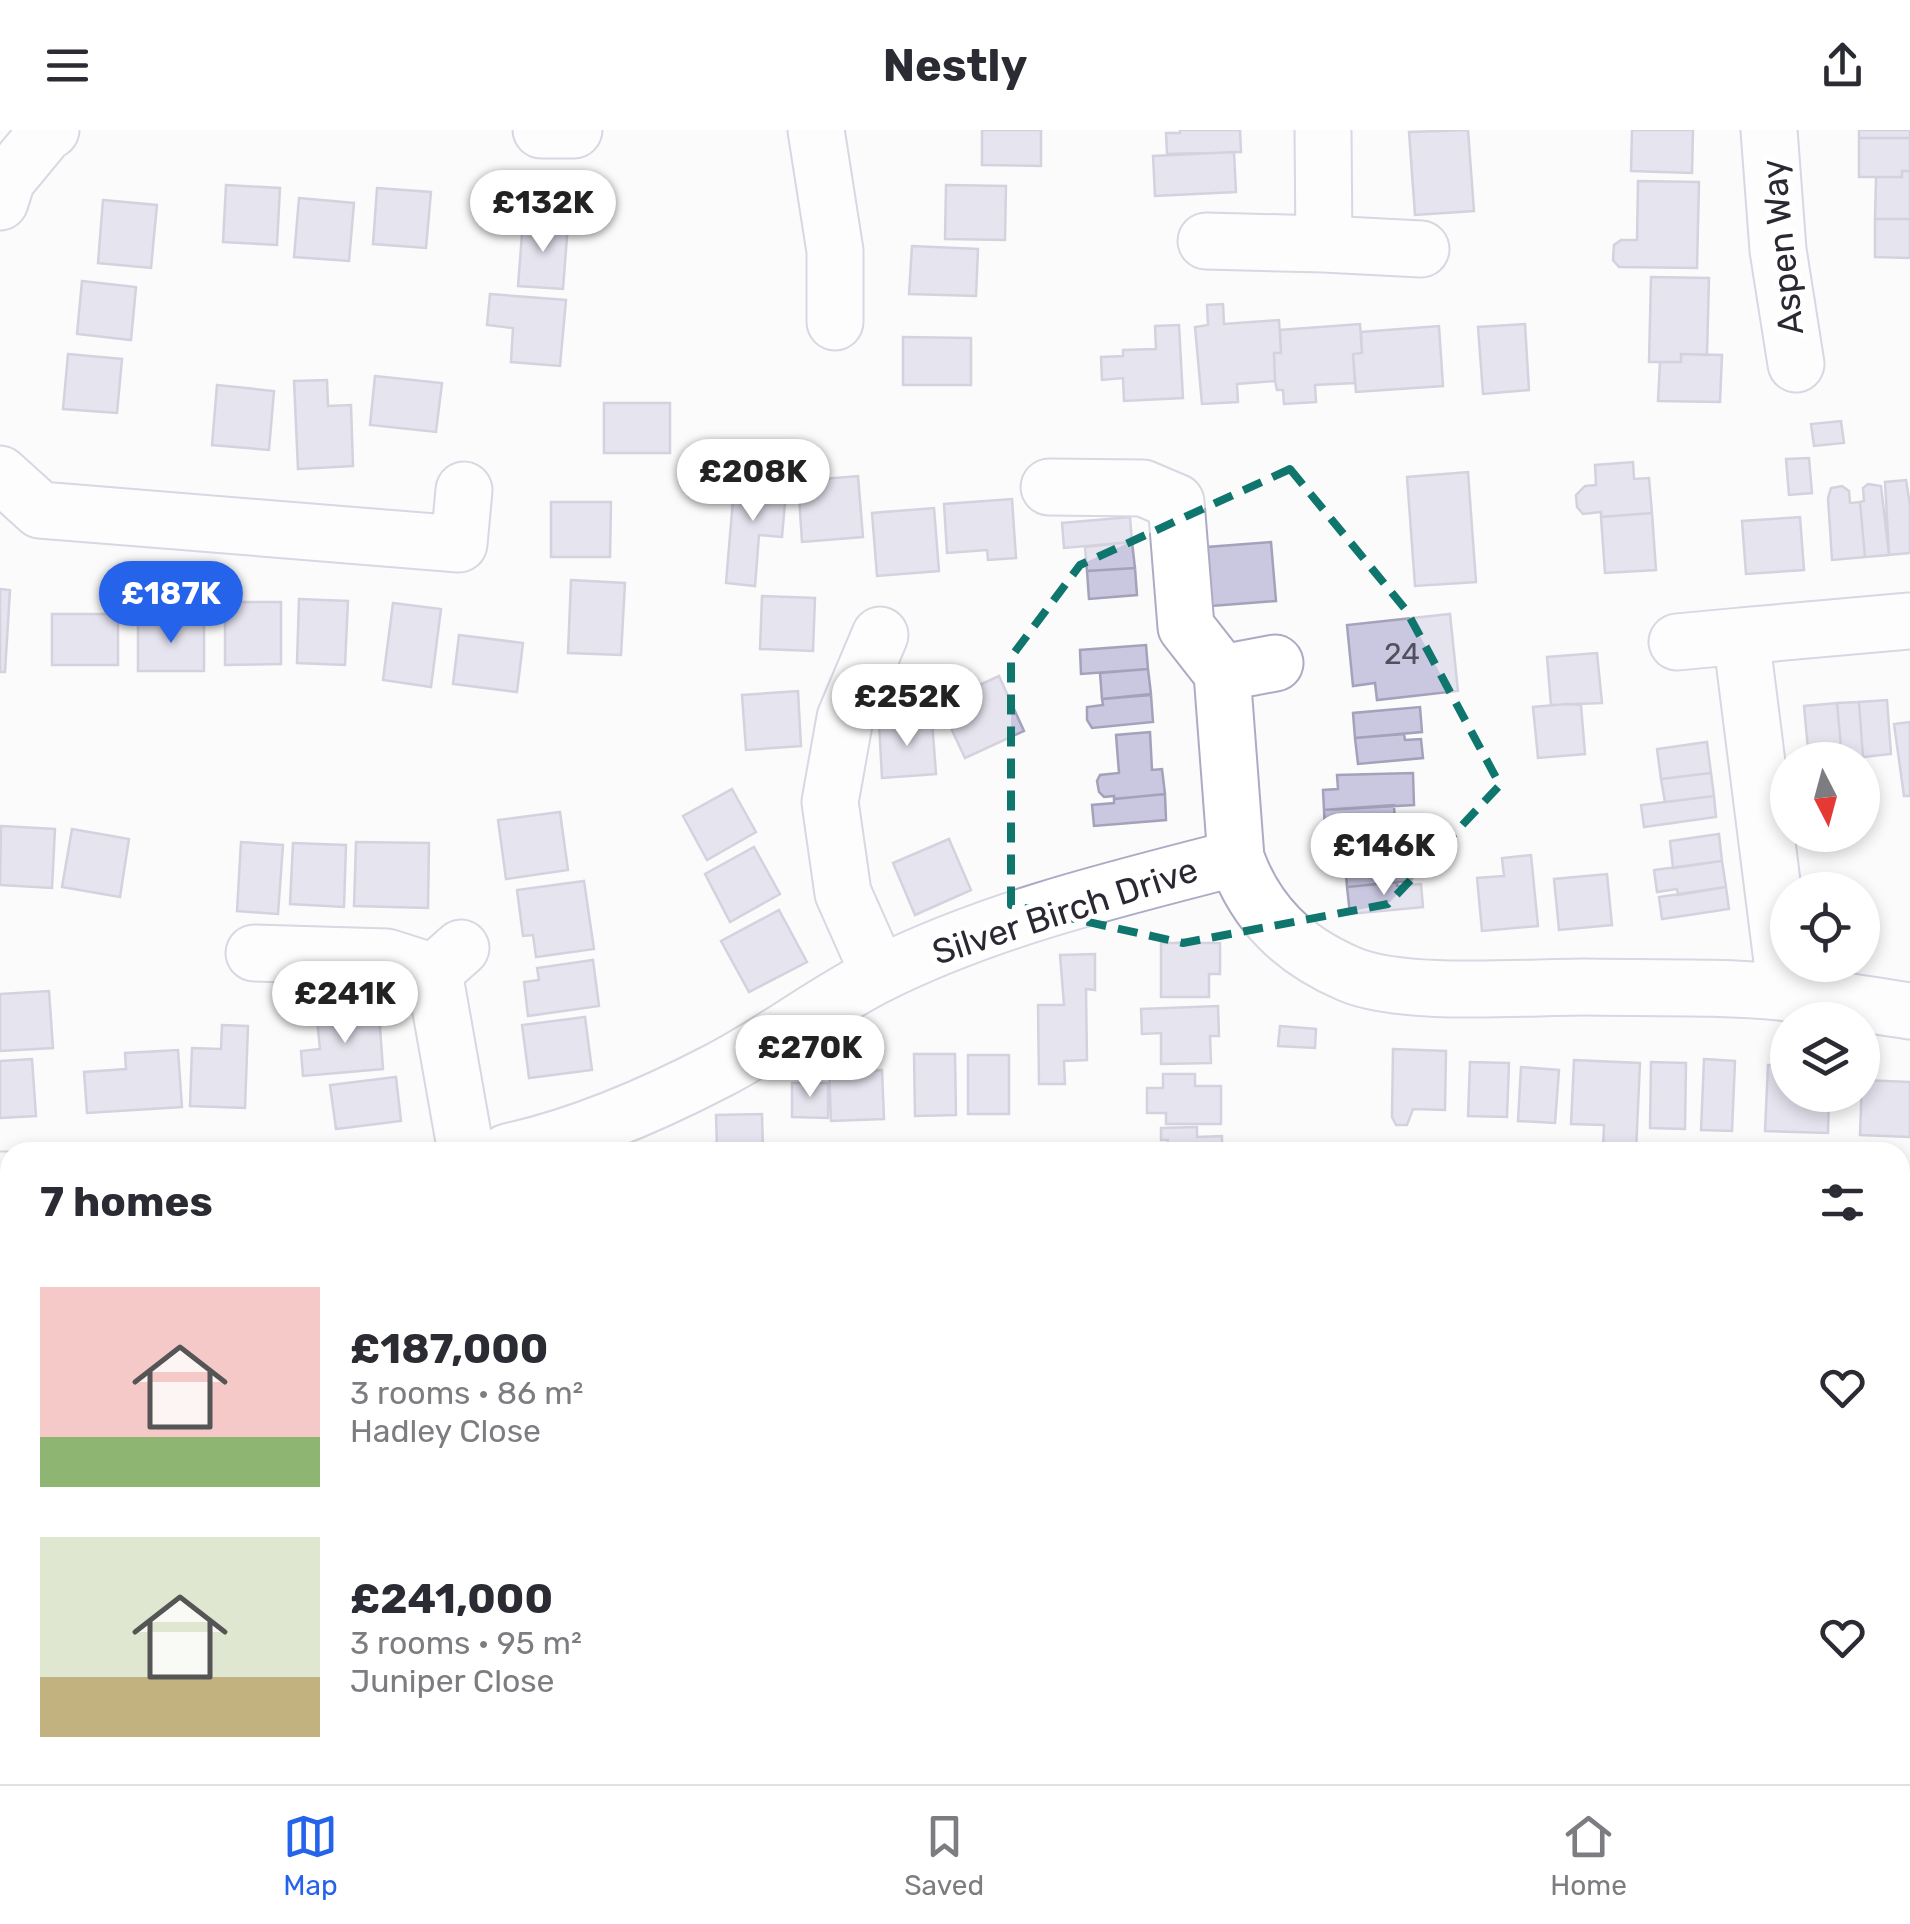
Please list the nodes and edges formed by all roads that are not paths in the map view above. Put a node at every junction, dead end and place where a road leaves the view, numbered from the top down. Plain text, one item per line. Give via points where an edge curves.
1 (52, 130) edge
2 (541, 130) edge
3 (574, 130) edge
4 (816, 130) edge
5 (1322, 130) edge
6 (1769, 130) edge
7 (0, 202) edge
8 (1206, 241) dead end
9 (1324, 244) junction
10 (1421, 249) dead end
11 (835, 322) dead end
12 (1796, 364) dead end
13 (0, 474) edge
14 (1049, 487) dead end
15 (464, 490) dead end
16 (1910, 621) edge
17 (880, 635) dead end
18 (1741, 636) junction
19 (1677, 642) dead end
20 (1275, 663) dead end
21 (1222, 673) junction
22 (1236, 858) junction
23 (254, 952) dead end
24 (879, 974) junction
25 (1786, 992) junction
26 (1910, 1011) edge
27 (465, 1142) edge
28 (541, 1142) edge

1 - 7 street via 7,180
2 - 3 street
4 - 11 street via 835,251
5 - 9 street
6 - 12 street, Aspen Way
8 - 9 street
9 - 10 street
13 - 15 street via 40,510 459,544
14 - 21 street via 1143,488 1176,502 1186,627
16 - 18 street
17 - 24 street via 845,718 830,802 843,894
18 - 19 street
18 - 25 street
20 - 21 street
21 - 22 street
22 - 24 street, Silver Birch Drive via 968,934
22 - 25 street, Silver Birch Drive via 1261,911 1293,940 1351,975 1453,987
23 - 27 street via 447,960
24 - 28 street, Silver Birch Drive via 719,1070 598,1125
25 - 26 street, Silver Birch Drive

